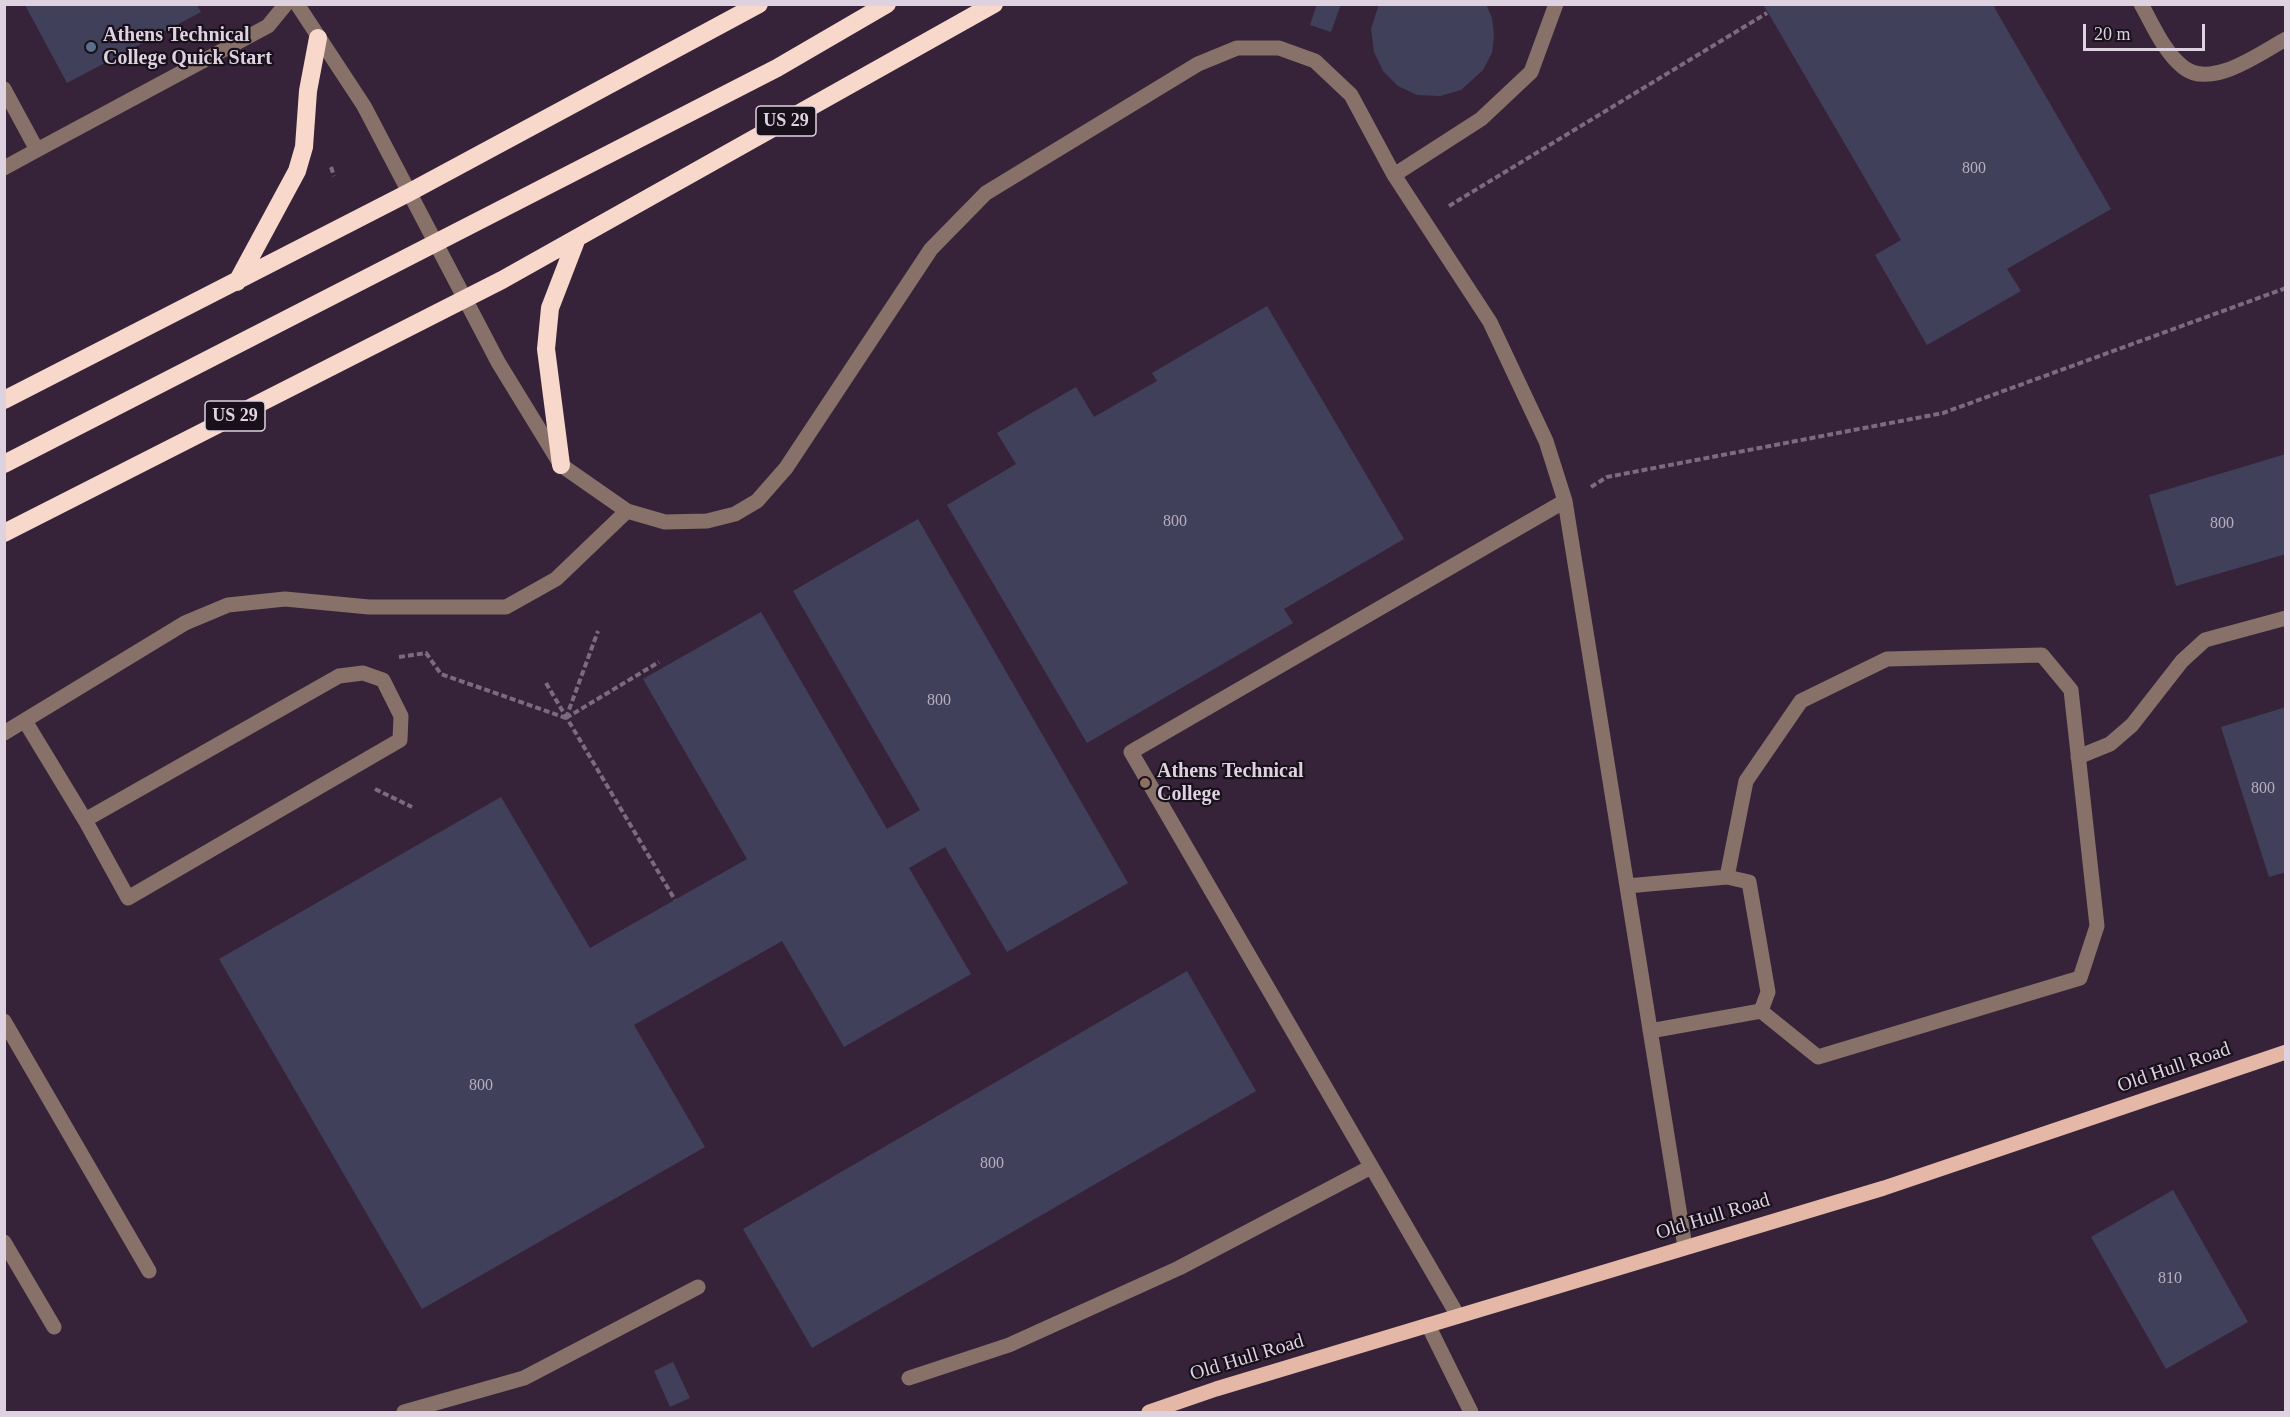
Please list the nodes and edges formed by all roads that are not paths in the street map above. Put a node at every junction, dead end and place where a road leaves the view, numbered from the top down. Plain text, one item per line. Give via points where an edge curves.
1 (286, 4) edge
2 (297, 4) edge
3 (759, 4) edge
4 (887, 4) edge
5 (994, 4) edge
6 (1556, 4) edge
7 (2141, 4) edge
8 (318, 38) junction
9 (2286, 39) edge
10 (4, 89) edge
11 (37, 150) junction
12 (4, 168) edge
13 (1394, 175) junction
14 (410, 192) junction
15 (577, 238) junction
16 (435, 242) junction
17 (237, 282) junction
18 (465, 298) junction
19 (4, 400) edge
20 (4, 464) edge
21 (561, 465) junction
22 (1565, 501) junction
23 (627, 511) junction
24 (4, 532) edge
25 (2286, 618) edge
26 (25, 721) junction
27 (4, 733) edge
28 (2078, 757) junction
29 (85, 820) junction
30 (1727, 877) junction
31 (1627, 886) junction
32 (1761, 1011) junction
33 (4, 1021) edge
34 (1650, 1030) junction
35 (2286, 1052) edge
36 (1371, 1167) junction
37 (4, 1242) edge
38 (1685, 1247) junction
39 (149, 1271) dead end
40 (698, 1287) dead end
41 (1458, 1316) junction
42 (1428, 1325) junction
43 (54, 1327) dead end
44 (909, 1378) dead end
45 (1468, 1412) edge
46 (404, 1413) edge
47 (1149, 1413) edge

1 - 11 lane via 268,26
2 - 8 lane
3 - 14 highway
4 - 16 highway via 777,68
5 - 15 highway, US 29
6 - 13 lane via 1531,72 1481,119
7 - 9 lane via 2184,68 2206,76 2242,64
8 - 14 lane via 364,106
8 - 17 highway via 308,91 304,147 297,171
10 - 11 lane
11 - 12 lane
13 - 22 lane via 1490,322 1546,441
13 - 23 lane via 1351,95 1315,61 1279,48 1237,48 1198,64 986,193 931,249 786,468 757,501 735,514 707,520 665,522
14 - 16 lane
14 - 17 highway
15 - 18 highway, US 29
15 - 21 highway via 550,308 547,340
16 - 18 lane
16 - 20 highway
17 - 19 highway
18 - 21 lane
18 - 24 highway, US 29
21 - 23 lane
22 - 31 lane
22 - 36 lane via 1131,752
23 - 26 lane via 556,579 506,607 369,607 285,599 228,605 185,623
25 - 28 lane via 2205,640 2182,661 2132,725 2110,744
26 - 27 lane
26 - 29 lane
28 - 30 lane via 2071,690 2042,656 1887,659 1801,701 1746,781
28 - 32 lane via 2097,926 2080,978 1818,1057
29 - 29 lane via 326,681 356,672 383,680 401,716 400,740 128,897
30 - 31 lane
30 - 32 lane via 1749,882 1768,993
31 - 34 lane
32 - 34 lane
33 - 39 lane
34 - 38 lane
35 - 38 main road, Old Hull Road via 1884,1188
36 - 41 lane
36 - 44 lane via 1179,1268 1009,1345
37 - 43 lane
38 - 41 main road, Old Hull Road
40 - 46 lane via 524,1378
41 - 42 main road, Old Hull Road
42 - 45 lane
42 - 47 main road, Old Hull Road

